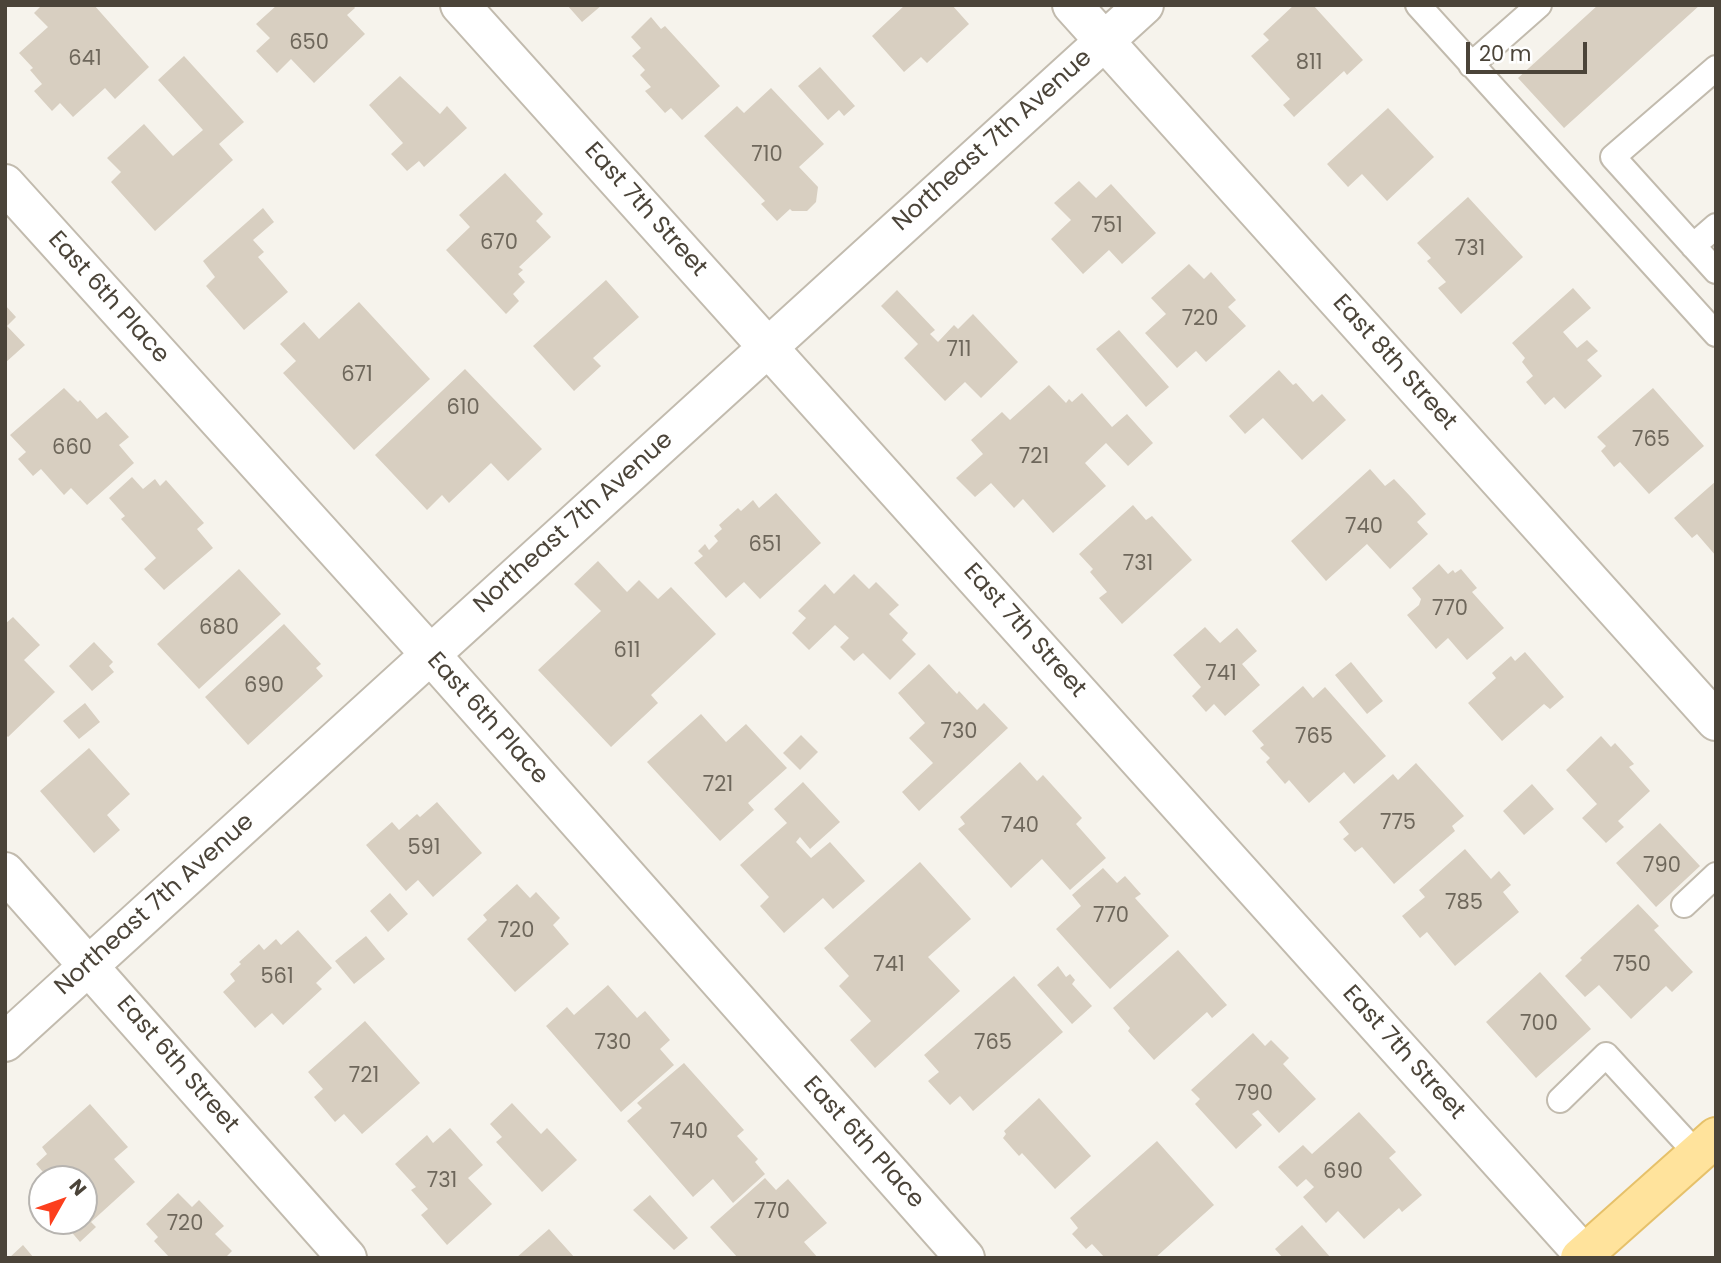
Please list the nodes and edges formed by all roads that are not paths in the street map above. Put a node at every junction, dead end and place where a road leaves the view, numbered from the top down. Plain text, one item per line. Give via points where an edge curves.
1 (460, 5) edge
2 (1072, 5) edge
3 (1144, 5) edge
4 (1418, 5) edge
5 (1539, 5) edge
6 (1104, 41) junction
7 (1471, 65) junction
8 (1716, 68) edge
9 (5, 184) edge
10 (1716, 226) edge
11 (1693, 246) junction
12 (1716, 271) edge
13 (1716, 334) edge
14 (768, 346) junction
15 (429, 654) junction
16 (1716, 721) edge
17 (5, 872) edge
18 (1716, 875) edge
19 (1684, 905) dead end
20 (90, 966) junction
21 (5, 1042) edge
22 (1560, 1100) dead end
23 (1706, 1145) edge
24 (1584, 1257) edge
25 (347, 1258) edge
26 (965, 1258) edge

1 - 14 street, East 7th Street
2 - 6 street, East 8th Street
3 - 6 street, Northeast 7th Avenue
4 - 7 lane
5 - 7 lane
6 - 14 street, Northeast 7th Avenue
6 - 16 street, East 8th Street
7 - 13 lane
8 - 11 lane via 1612,157
9 - 15 street, East 6th Place
10 - 11 lane
11 - 12 lane
14 - 15 street, Northeast 7th Avenue
14 - 24 street, East 7th Street
15 - 20 street, Northeast 7th Avenue
15 - 26 street, East 6th Place
17 - 20 street, East 6th Street
18 - 19 lane
20 - 21 street, Northeast 7th Avenue
20 - 25 street, East 6th Street
22 - 23 lane via 1606,1055
23 - 24 main road

